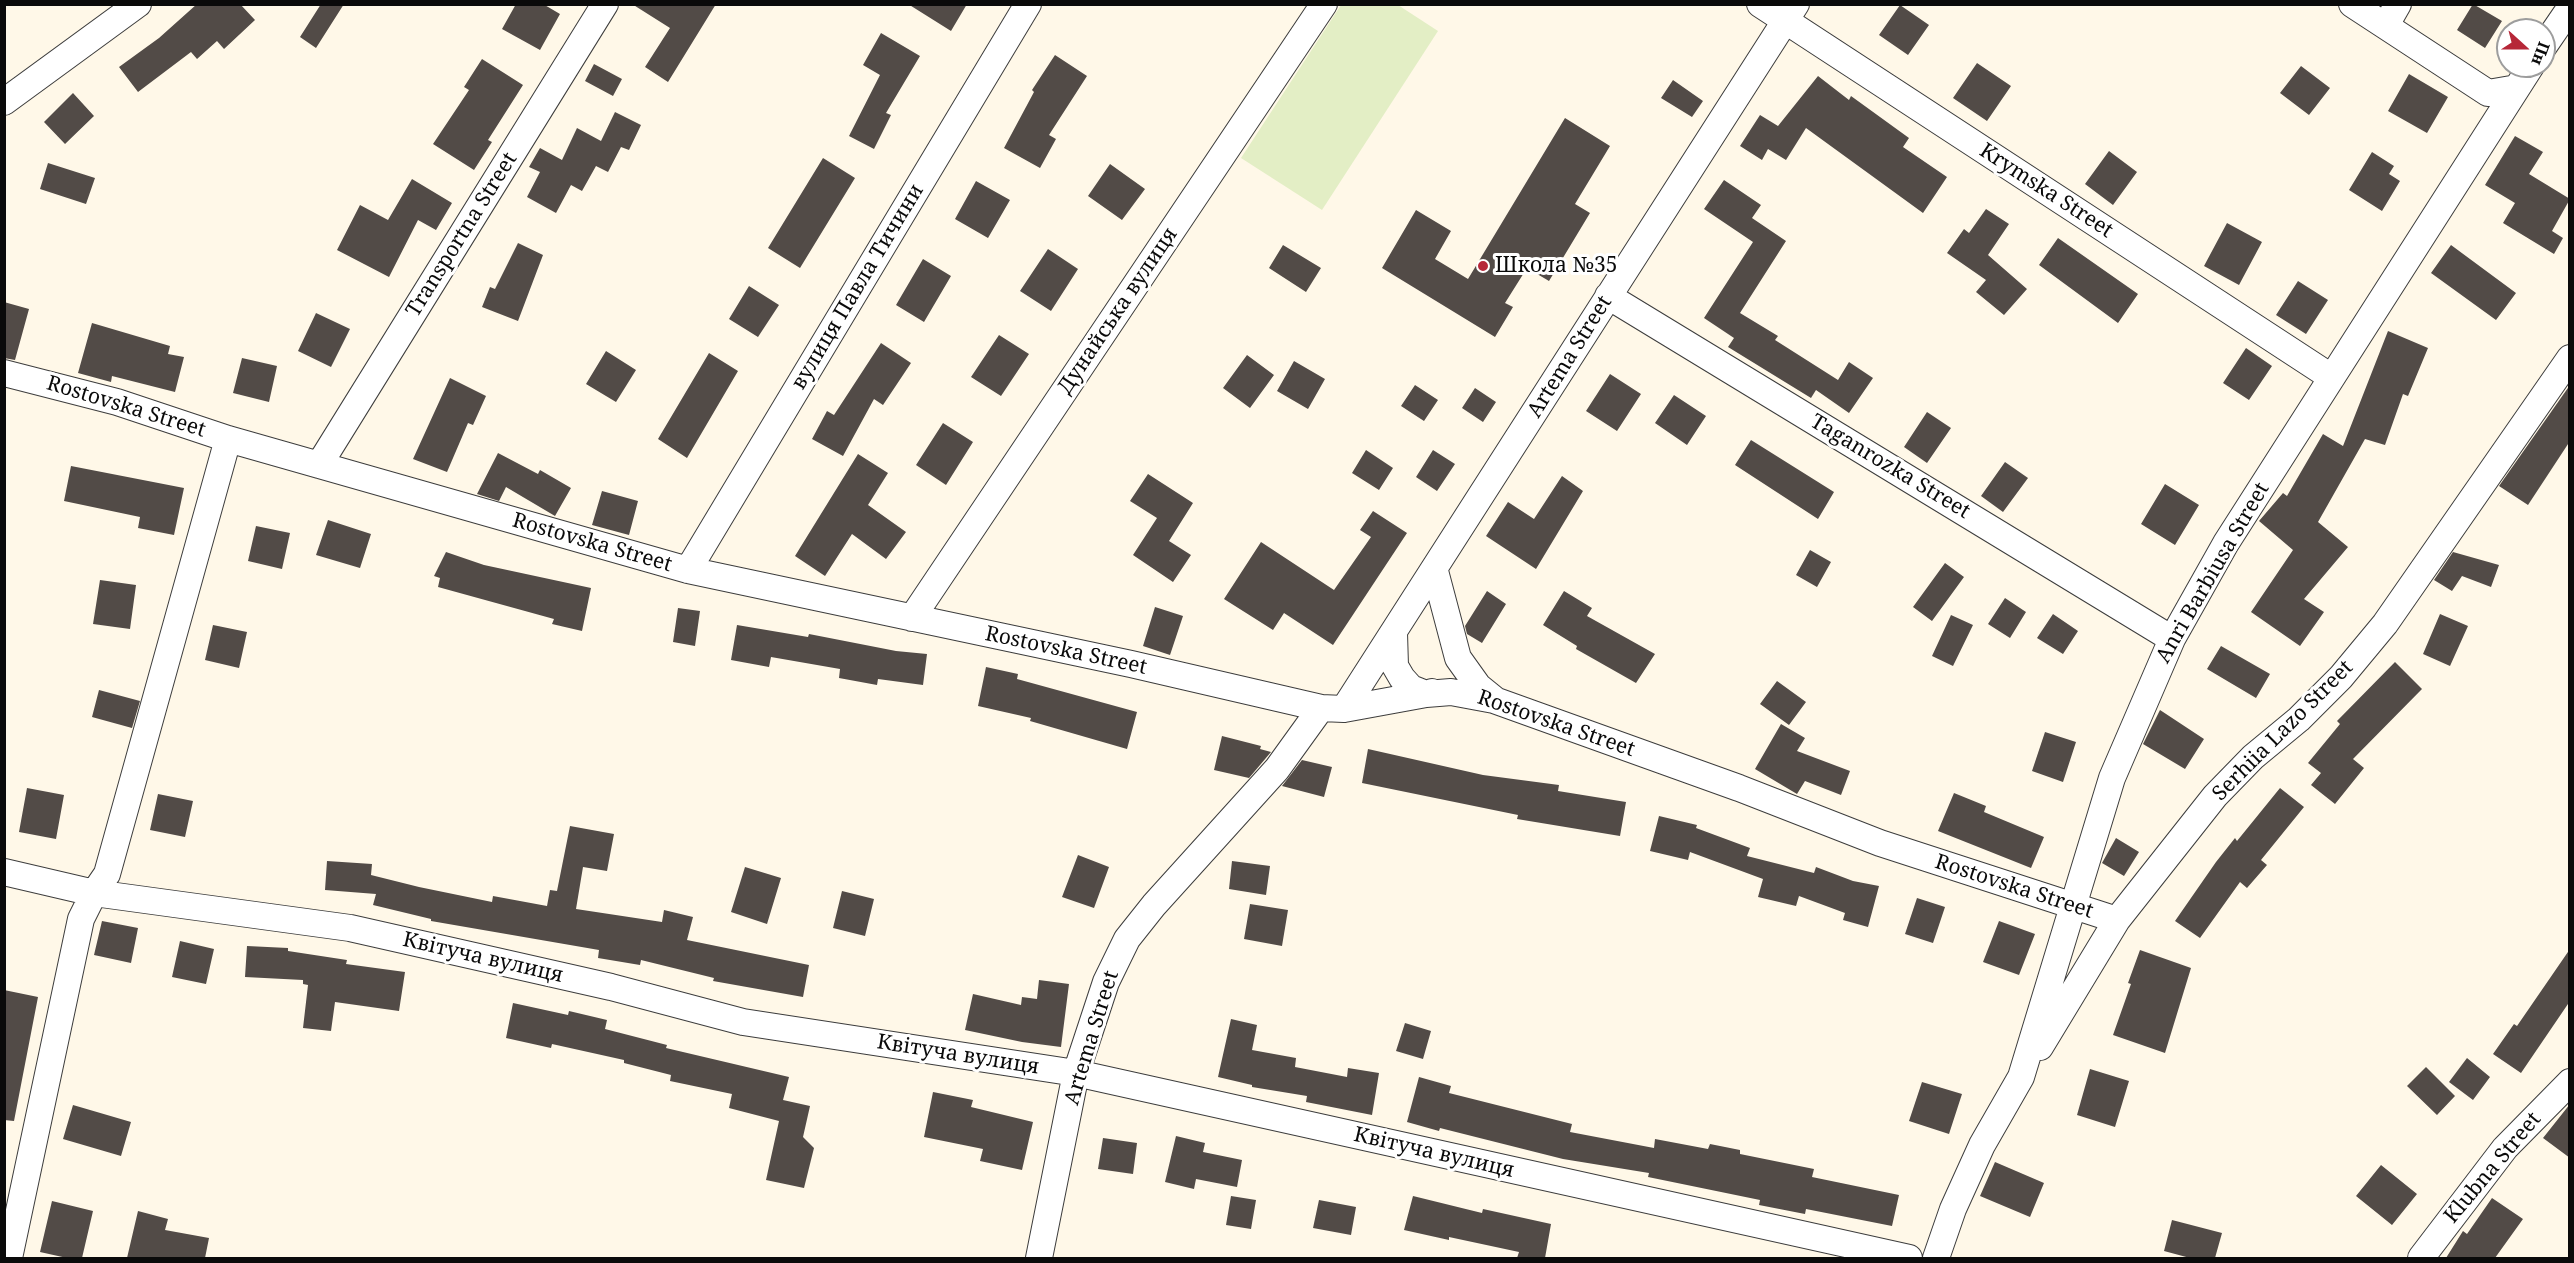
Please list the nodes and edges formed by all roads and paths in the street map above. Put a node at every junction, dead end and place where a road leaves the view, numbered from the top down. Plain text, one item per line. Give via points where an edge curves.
1 (138, 4) edge
2 (604, 4) edge
3 (1028, 4) edge
4 (1324, 4) edge
5 (1760, 4) edge
6 (2352, 4) edge
7 (2570, 8) edge
8 (1791, 13) edge
9 (2392, 15) edge
10 (2556, 28) edge
11 (2523, 78) edge
12 (2517, 88) junction
13 (5, 100) edge
14 (1608, 296) junction
15 (2570, 358) edge
16 (4, 373) edge
17 (2331, 376) junction
18 (228, 439) junction
19 (319, 465) junction
20 (688, 570) junction
21 (1435, 571) junction
22 (912, 618) junction
23 (1394, 633) junction
24 (2172, 639) junction
25 (1458, 658) junction
26 (1426, 694) junction
27 (1494, 700) junction
28 (1332, 709) junction
29 (4, 872) edge
30 (94, 893) junction
31 (2073, 905) junction
32 (2117, 920) junction
33 (1076, 1073) junction
34 (2021, 1077) junction
35 (2570, 1082) edge
36 (9, 1258) edge
37 (1039, 1258) edge
38 (1909, 1258) edge
39 (1936, 1258) edge
40 (2421, 1258) edge

1 - 13 street
2 - 19 street, Transportna Street
3 - 20 street, вулиця Павла Тичини
4 - 22 street, Дунайська вулиця
5 - 8 street, Krymska Street
6 - 9 street
7 - 10 street
8 - 14 street, Artema Street
8 - 17 street, Krymska Street
9 - 12 street via 2488,93
11 - 12 street, Anri Barbiusa Street
12 - 17 street, Anri Barbiusa Street
14 - 21 street, Artema Street
14 - 24 street, Taganrozka Street
15 - 32 street, Serhiia Lazo Street via 2385,624 2308,711 2253,757 2215,796
16 - 18 street, Rostovska Street via 117,402
17 - 24 street, Anri Barbiusa Street via 2226,543
18 - 19 street, Rostovska Street
18 - 30 street via 107,874
19 - 20 street, Rostovska Street
20 - 22 street, Rostovska Street
21 - 23 street, Artema Street
21 - 25 street
22 - 28 street, Rostovska Street
23 - 26 street via 1395,666 1411,688
23 - 28 street, Artema Street
24 - 31 street, Anri Barbiusa Street via 2112,778
25 - 26 street via 1449,682
25 - 27 street via 1478,686
26 - 27 street, Rostovska Street via 1468,693
26 - 28 street, Rostovska Street
27 - 31 street, Rostovska Street via 1880,843
28 - 33 street, Artema Street via 1126,939 1106,982
29 - 30 street, Квітуча вулиця
30 - 33 street, Квітуча вулиця via 350,928 611,987 743,1022
30 - 36 street via 81,919
31 - 32 street, Rostovska Street
31 - 34 street, Anri Barbiusa Street
32 - 34 street, Serhiia Lazo Street
33 - 37 street, Artema Street
33 - 38 street, Квітуча вулиця
34 - 39 street, Anri Barbiusa Street via 1982,1145
35 - 40 street, Klubna Street via 2505,1148

